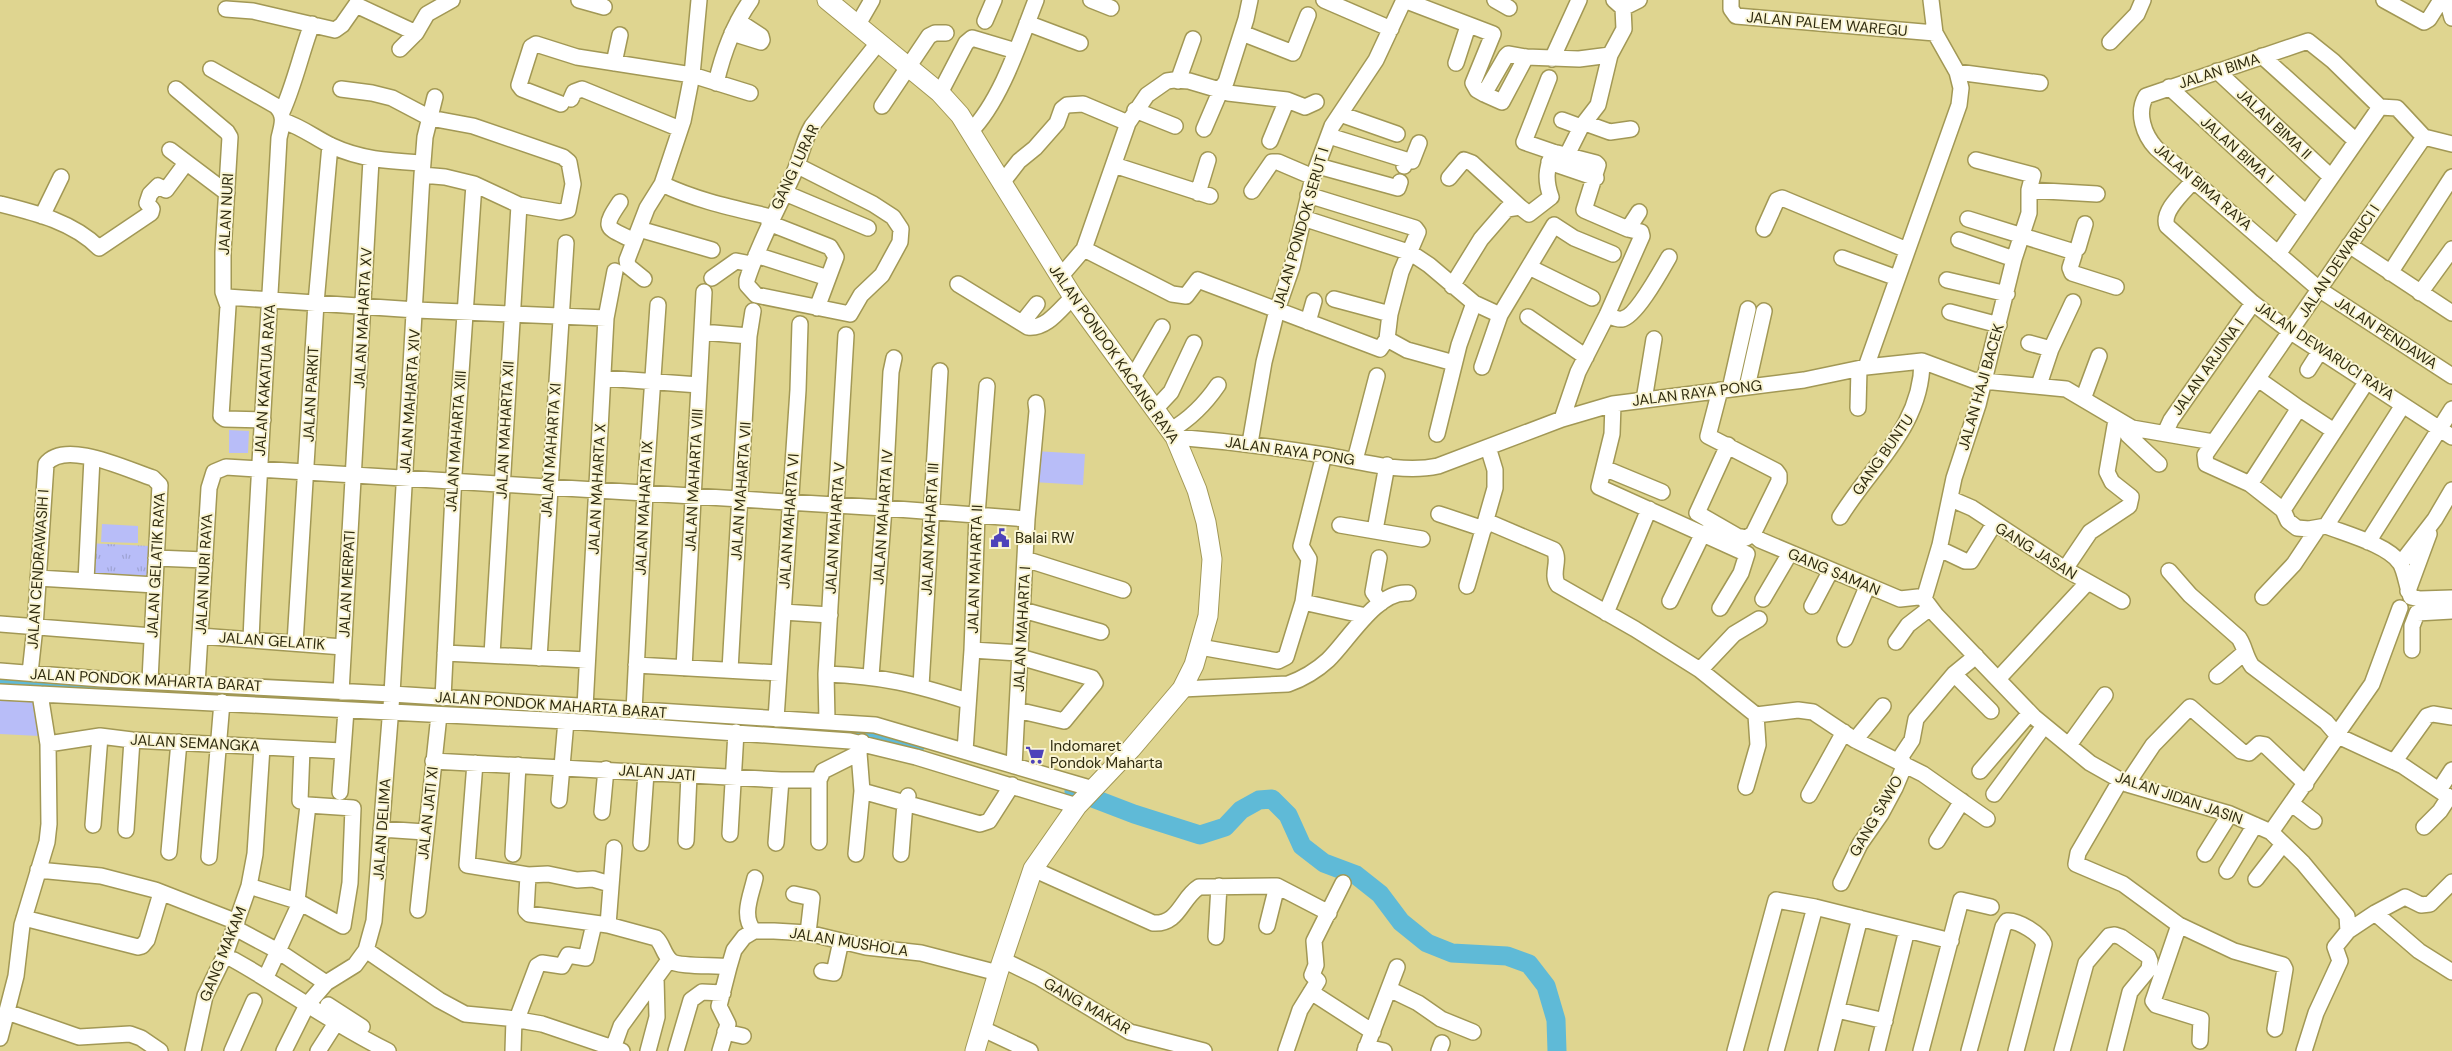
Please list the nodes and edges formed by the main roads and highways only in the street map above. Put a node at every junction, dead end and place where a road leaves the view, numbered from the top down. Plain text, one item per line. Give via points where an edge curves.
1 (827, 0) edge
2 (975, 1051) edge

1 - 2 main road, JALAN PONDOK KACANG RAYA via 940,93 960,116 1072,297 1173,434 1197,490 1209,537 1212,581 1208,616 1200,647 1182,689 1086,796 1033,869

